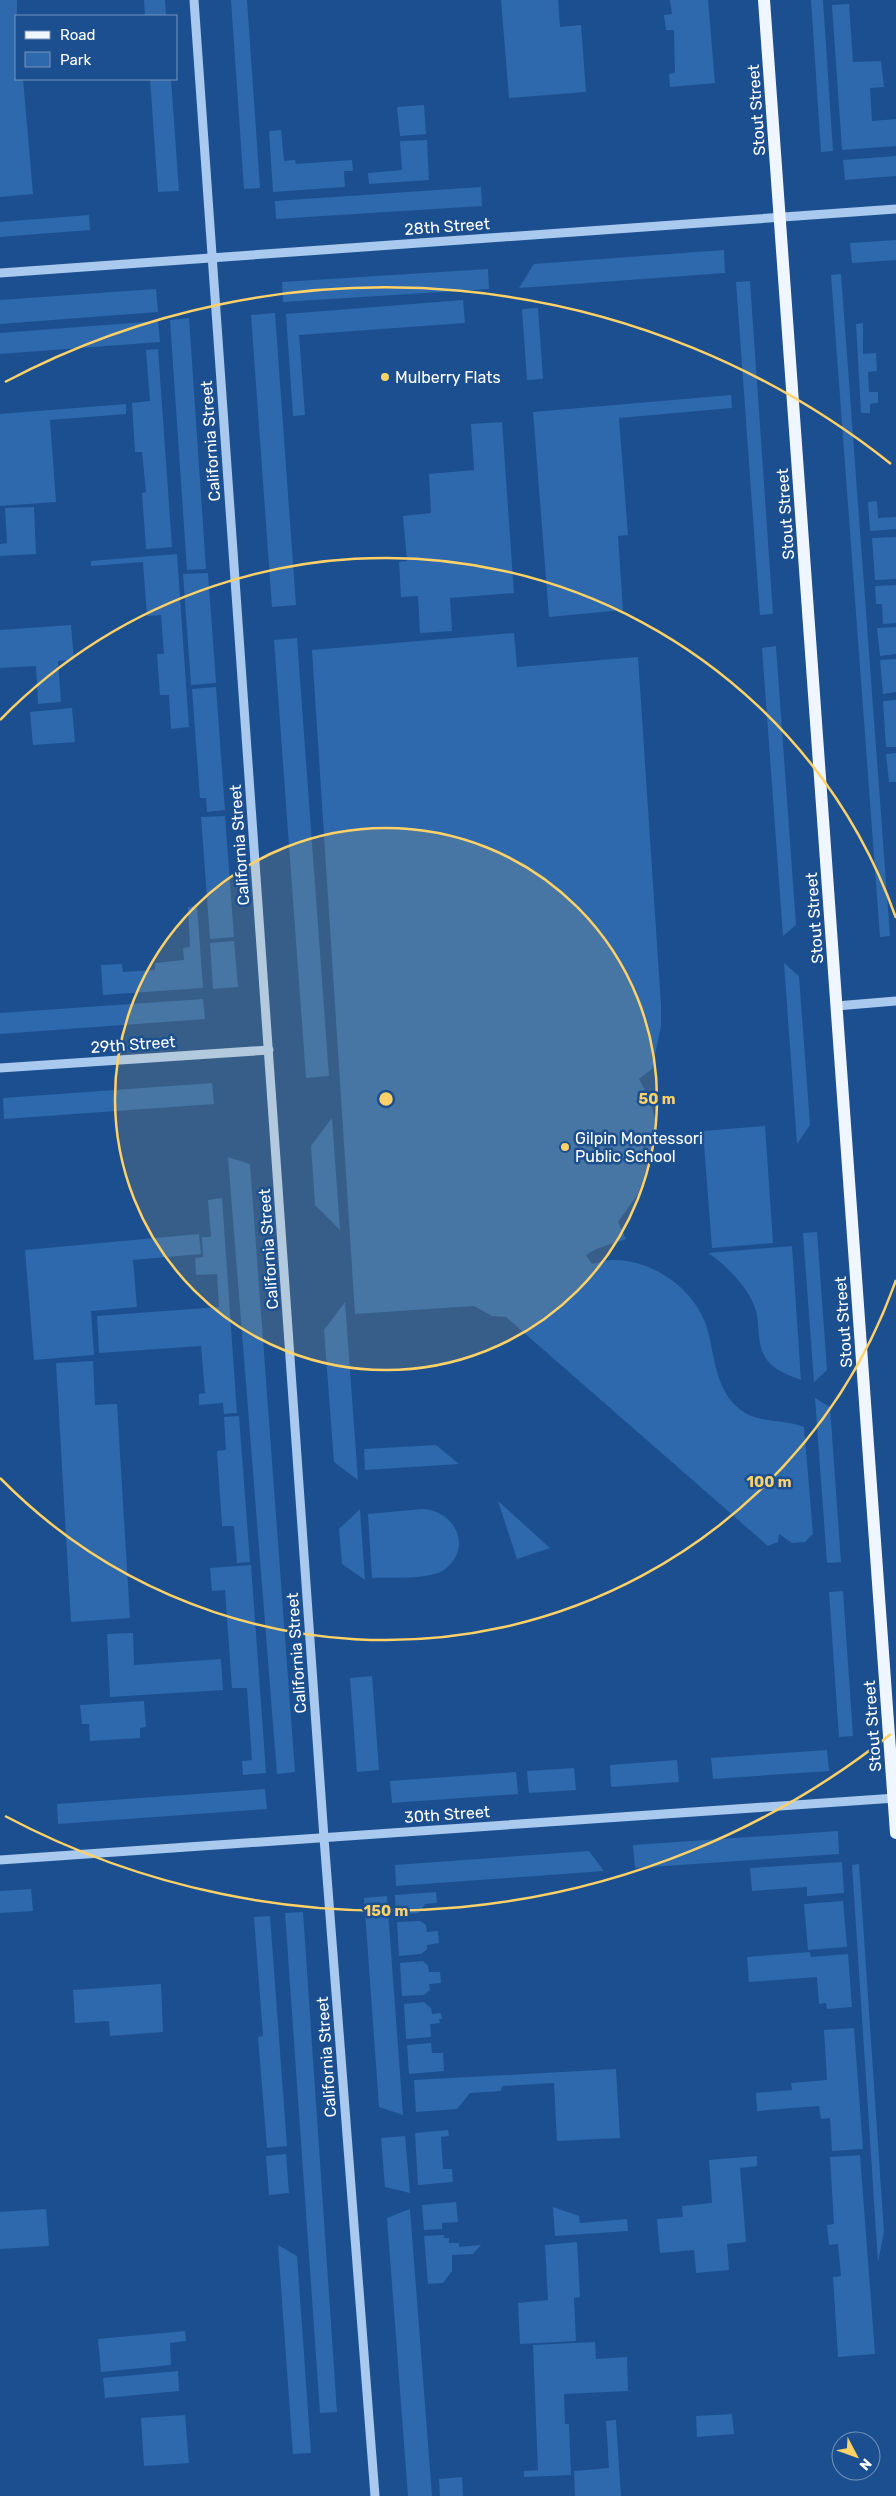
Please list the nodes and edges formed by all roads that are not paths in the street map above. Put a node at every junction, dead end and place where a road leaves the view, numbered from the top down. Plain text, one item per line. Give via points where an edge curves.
1 (194, 0) edge
2 (764, 0) edge
3 (896, 209) edge
4 (780, 217) junction
5 (212, 258) junction
6 (0, 273) edge
7 (896, 1002) edge
8 (836, 1006) junction
9 (268, 1050) junction
10 (0, 1068) edge
11 (895, 1799) edge
12 (896, 1833) edge
13 (324, 1838) junction
14 (0, 1860) edge
15 (375, 2496) edge

1 - 5 street, California Street
2 - 4 main road, Stout Street
3 - 4 street, 28th Street
4 - 5 street, 28th Street
4 - 8 main road, Stout Street
5 - 6 street, 28th Street
5 - 9 street, California Street
7 - 8 street
8 - 11 main road, Stout Street
9 - 10 street, 29th Street
9 - 13 street, California Street
11 - 12 main road, Stout Street
11 - 13 street, 30th Street
13 - 14 street, 30th Street
13 - 15 street, California Street

